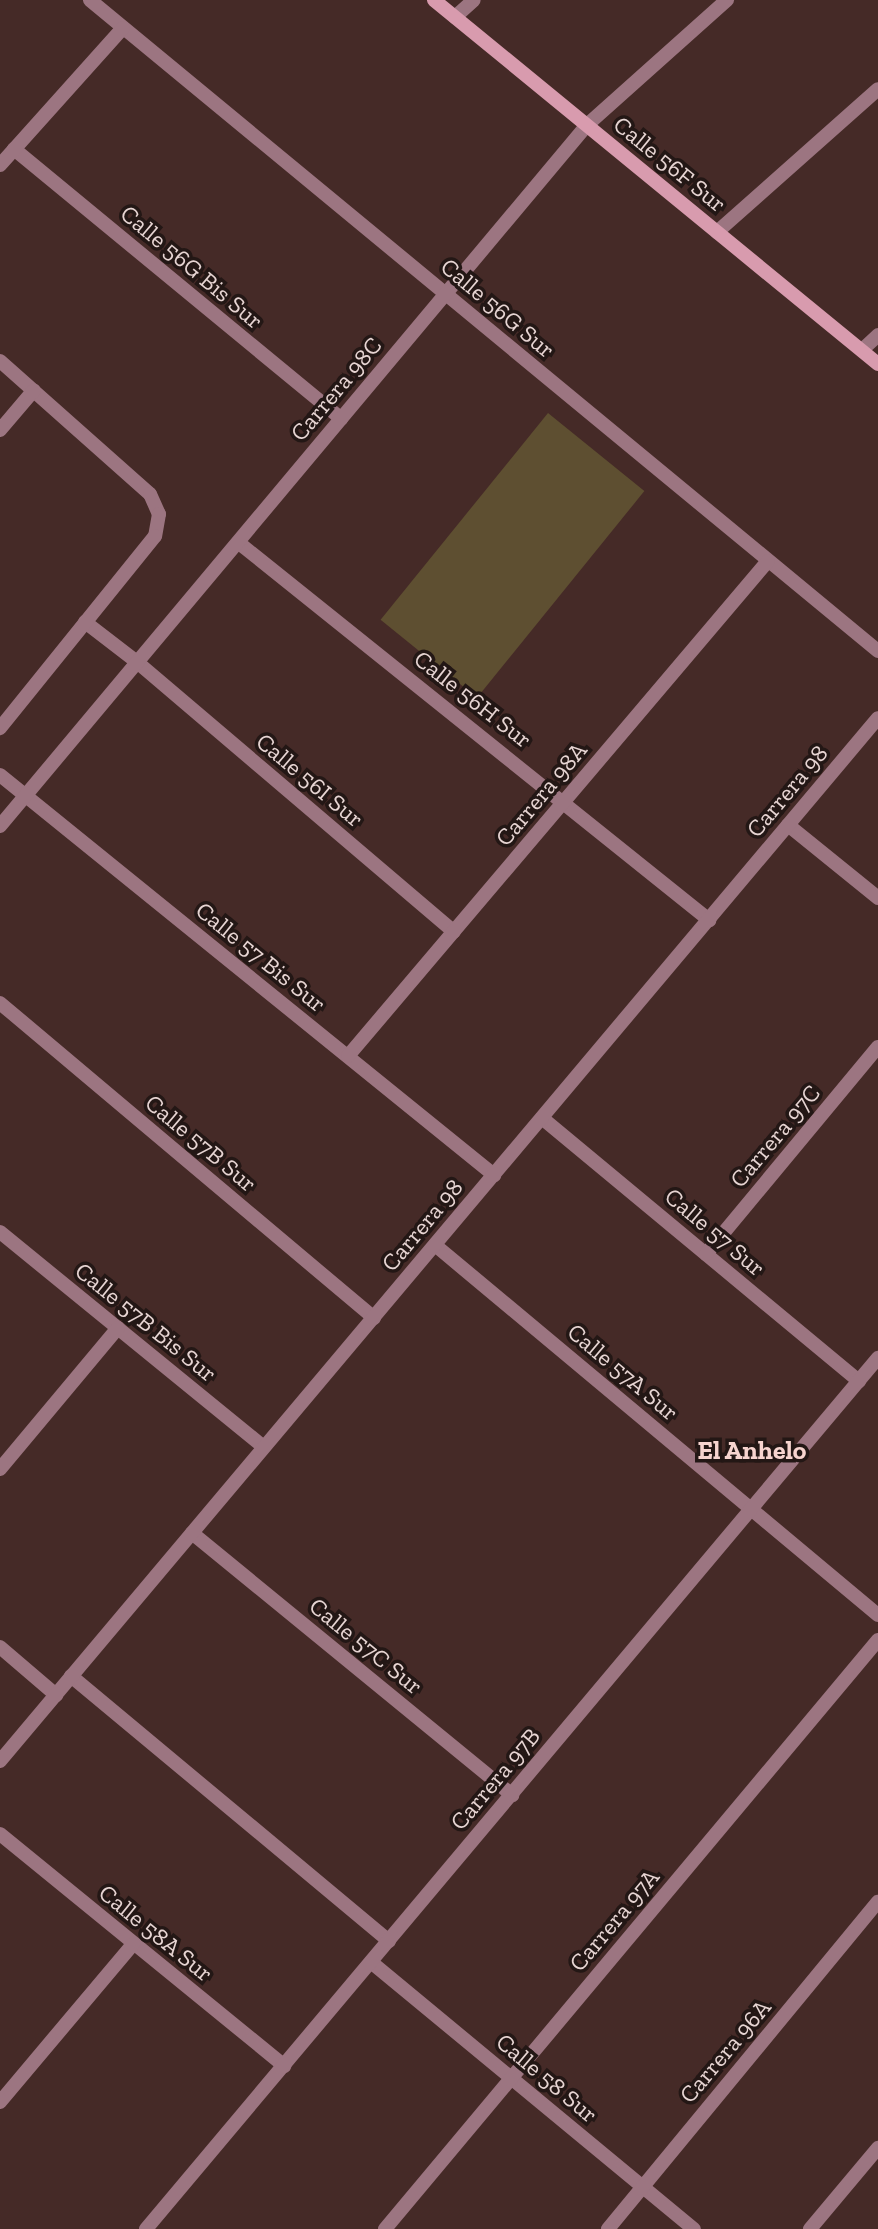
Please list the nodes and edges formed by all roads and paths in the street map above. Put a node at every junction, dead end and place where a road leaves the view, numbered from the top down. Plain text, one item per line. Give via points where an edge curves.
1 (90, 0) edge
2 (433, 0) edge
3 (474, 0) edge
4 (727, 0) edge
5 (454, 17) junction
6 (123, 28) junction
7 (878, 89) edge
8 (587, 125) junction
9 (14, 149) junction
10 (0, 165) edge
11 (718, 232) junction
12 (446, 294) junction
13 (878, 335) edge
14 (862, 350) junction
15 (0, 361) edge
16 (878, 364) edge
17 (34, 390) junction
18 (341, 419) junction
19 (0, 430) edge
20 (239, 543) junction
21 (768, 561) junction
22 (85, 622) junction
23 (878, 650) edge
24 (137, 662) junction
25 (878, 718) edge
26 (0, 728) edge
27 (0, 775) edge
28 (26, 796) junction
29 (565, 800) junction
30 (788, 825) junction
31 (0, 827) edge
32 (878, 898) edge
33 (709, 920) junction
34 (454, 932) junction
35 (0, 1003) edge
36 (878, 1047) edge
37 (348, 1056) junction
38 (542, 1118) junction
39 (494, 1175) junction
40 (0, 1232) edge
41 (435, 1245) junction
42 (706, 1254) junction
43 (374, 1318) junction
44 (118, 1328) junction
45 (878, 1358) edge
46 (859, 1381) junction
47 (264, 1447) junction
48 (0, 1469) edge
49 (751, 1509) junction
50 (192, 1533) junction
51 (878, 1615) edge
52 (878, 1640) edge
53 (0, 1647) edge
54 (71, 1676) junction
55 (56, 1695) junction
56 (0, 1761) edge
57 (512, 1795) junction
58 (0, 1835) edge
59 (878, 1902) edge
60 (389, 1941) junction
61 (134, 1944) junction
62 (371, 1962) junction
63 (284, 2066) junction
64 (511, 2078) junction
65 (0, 2102) edge
66 (878, 2148) edge
67 (643, 2186) junction
68 (146, 2229) edge
69 (385, 2229) edge
70 (608, 2229) edge
71 (694, 2229) edge
72 (810, 2229) edge

1 - 6 street, Calle 56G Sur
2 - 5 street, Calle 56F Sur
3 - 5 street
4 - 8 street, Carrera 98C
5 - 8 street, Calle 56F Sur
6 - 9 street
6 - 12 street, Calle 56G Sur
7 - 11 street
8 - 11 street, Calle 56F Sur
8 - 12 street, Carrera 98C
9 - 10 street
9 - 18 street, Calle 56G Bis Sur
11 - 14 street, Calle 56F Sur
12 - 18 street, Carrera 98C
12 - 21 street, Calle 56G Sur
13 - 14 street
14 - 16 street, Calle 56F Sur
15 - 17 street
17 - 19 street
17 - 22 street via 150,495 159,513 155,536
18 - 20 street, Carrera 98C
20 - 24 street, Carrera 98C
20 - 29 street, Calle 56H Sur
21 - 23 street, Calle 56G Sur
21 - 29 street, Carrera 98A
22 - 24 street, Calle 56I Sur
22 - 26 street
24 - 28 street, Carrera 98C
24 - 34 street, Calle 56I Sur
25 - 30 street, Carrera 98
27 - 28 street, Calle 57 Bis Sur
28 - 31 street, Carrera 98C
28 - 37 street, Calle 57 Bis Sur
29 - 33 street, Calle 56H Sur
29 - 34 street, Carrera 98A
30 - 32 street
30 - 33 street, Carrera 98
33 - 38 street, Carrera 98
34 - 37 street, Carrera 98A
35 - 43 street, Calle 57B Sur
36 - 42 street, Carrera 97C
37 - 39 street, Calle 57 Bis Sur
38 - 39 street, Carrera 98
38 - 42 street, Calle 57 Sur
39 - 41 street, Carrera 98
40 - 44 street, Calle 57B Bis Sur
41 - 43 street, Carrera 98
41 - 49 street, Calle 57A Sur
42 - 46 street, Calle 57 Sur
43 - 47 street, Carrera 98
44 - 47 street, Calle 57B Bis Sur
44 - 48 street
45 - 46 street, Carrera 97B
46 - 49 street, Carrera 97B
47 - 50 street, Carrera 98
49 - 51 street, Calle 57A Sur
49 - 57 street, Carrera 97B
50 - 54 street, Carrera 98
50 - 57 street, Calle 57C Sur
52 - 64 street, Carrera 97A
53 - 55 street
54 - 55 street, Carrera 98
54 - 60 street
55 - 56 street, Carrera 98
57 - 60 street, Carrera 97B
58 - 61 street, Calle 58A Sur
59 - 67 street, Carrera 96A
60 - 62 street, Carrera 97B
61 - 63 street, Calle 58A Sur
61 - 65 street
62 - 63 street, Carrera 97B
62 - 64 street, Calle 58 Sur
63 - 68 street, Carrera 97B
64 - 67 street, Calle 58 Sur
64 - 69 street, Carrera 97A
66 - 72 street
67 - 70 street, Carrera 96A
67 - 71 street, Calle 58 Sur

